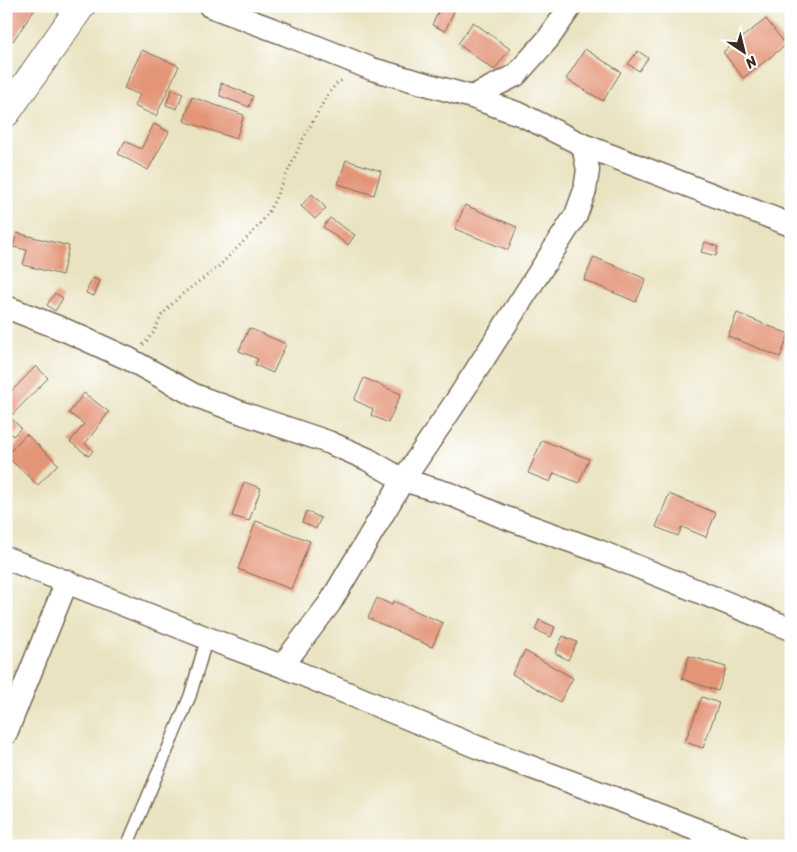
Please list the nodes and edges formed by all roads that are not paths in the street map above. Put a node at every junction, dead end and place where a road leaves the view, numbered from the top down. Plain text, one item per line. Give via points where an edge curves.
1 (81, 6) edge
2 (210, 6) edge
3 (571, 6) edge
4 (516, 75) junction
5 (472, 97) junction
6 (6, 113) edge
7 (522, 115) junction
8 (583, 145) junction
9 (791, 225) edge
10 (6, 307) edge
11 (403, 480) junction
12 (6, 558) edge
13 (67, 582) junction
14 (791, 629) edge
15 (207, 638) junction
16 (282, 666) junction
17 (6, 733) edge
18 (127, 846) edge
19 (739, 846) edge

1 - 6 street
2 - 5 street via 372,69
3 - 4 street via 548,39
4 - 5 street
4 - 7 street
5 - 7 street
7 - 8 street
8 - 9 street
8 - 11 street via 588,170 586,190 576,215
10 - 11 street via 129,359 194,395 328,442
11 - 14 street via 450,494 596,550
11 - 16 street via 330,603
12 - 13 street
13 - 15 street
13 - 17 street
15 - 16 street
15 - 18 lane via 190,696
16 - 19 street via 476,747

